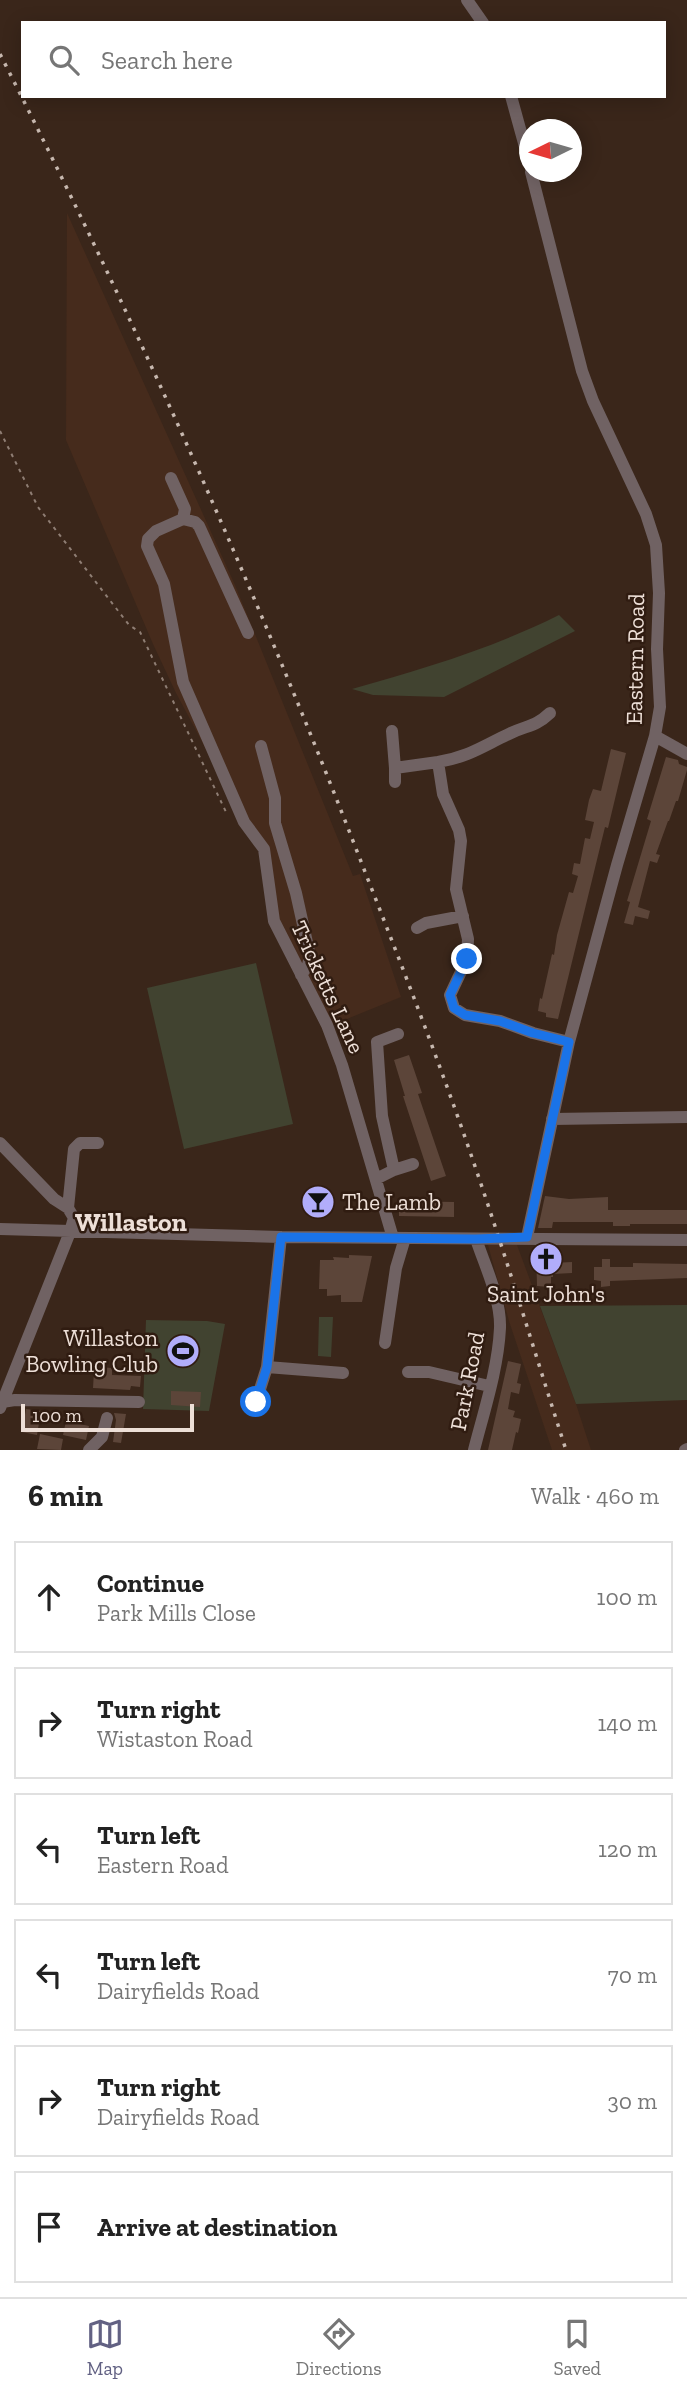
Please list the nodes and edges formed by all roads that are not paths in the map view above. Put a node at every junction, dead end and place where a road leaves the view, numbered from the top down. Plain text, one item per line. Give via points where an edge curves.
1 (467, 0) edge
2 (482, 21) edge
3 (511, 98) edge
4 (519, 127) edge
5 (534, 182) edge
6 (172, 478) dead end
7 (183, 519) junction
8 (248, 633) dead end
9 (551, 713) dead end
10 (392, 731) dead end
11 (655, 736) junction
12 (261, 747) dead end
13 (687, 754) edge
14 (438, 762) junction
15 (395, 768) junction
16 (395, 782) dead end
17 (463, 916) junction
18 (417, 928) dead end
19 (301, 975) junction
20 (398, 1034) dead end
21 (569, 1042) junction
22 (687, 1117) edge
23 (552, 1119) junction
24 (0, 1143) edge
25 (98, 1143) dead end
26 (413, 1164) dead end
27 (394, 1170) junction
28 (376, 1179) junction
29 (68, 1208) junction
30 (0, 1229) edge
31 (70, 1232) junction
32 (281, 1237) junction
33 (527, 1237) junction
34 (399, 1238) junction
35 (476, 1239) junction
36 (687, 1240) edge
37 (384, 1343) dead end
38 (267, 1367) junction
39 (408, 1372) dead end
40 (343, 1373) dead end
41 (489, 1386) junction
42 (139, 1402) dead end
43 (256, 1402) dead end
44 (1, 1405) edge
45 (107, 1418) dead end
46 (89, 1450) edge
47 (474, 1450) edge

1 - 2 street
3 - 4 street
5 - 11 street, Eastern Road via 582,371 656,545 660,707
6 - 7 street via 185,509
7 - 8 street via 199,526
7 - 19 street, Tricketts Lane via 156,531 147,546 163,584 183,682 244,822 264,849 274,921
9 - 14 street via 539,723 468,755
10 - 15 street
11 - 13 street
11 - 21 street, Eastern Road
12 - 19 street via 275,798 275,823 310,956
14 - 15 street
14 - 17 street via 443,794 459,830 456,889
15 - 16 street
17 - 18 street
17 - 21 street via 469,949 452,989 454,1008 465,1015
19 - 28 street, Tricketts Lane via 342,1065
20 - 27 street via 377,1042 382,1116
21 - 23 street, Eastern Road
22 - 23 street
23 - 33 street, Eastern Road
24 - 29 street
25 - 29 street via 80,1143 74,1149
26 - 27 street
27 - 28 street
28 - 34 street, Tricketts Lane
29 - 31 street via 74,1218
30 - 31 street
31 - 32 street
31 - 44 street
32 - 34 street
32 - 38 street
33 - 35 street
33 - 36 street
34 - 35 street
34 - 37 street
35 - 41 street, Park Road via 500,1326
38 - 40 street
38 - 43 street
39 - 41 street via 429,1372
41 - 47 street, Park Road
42 - 44 street via 38,1400
45 - 46 street via 102,1437

